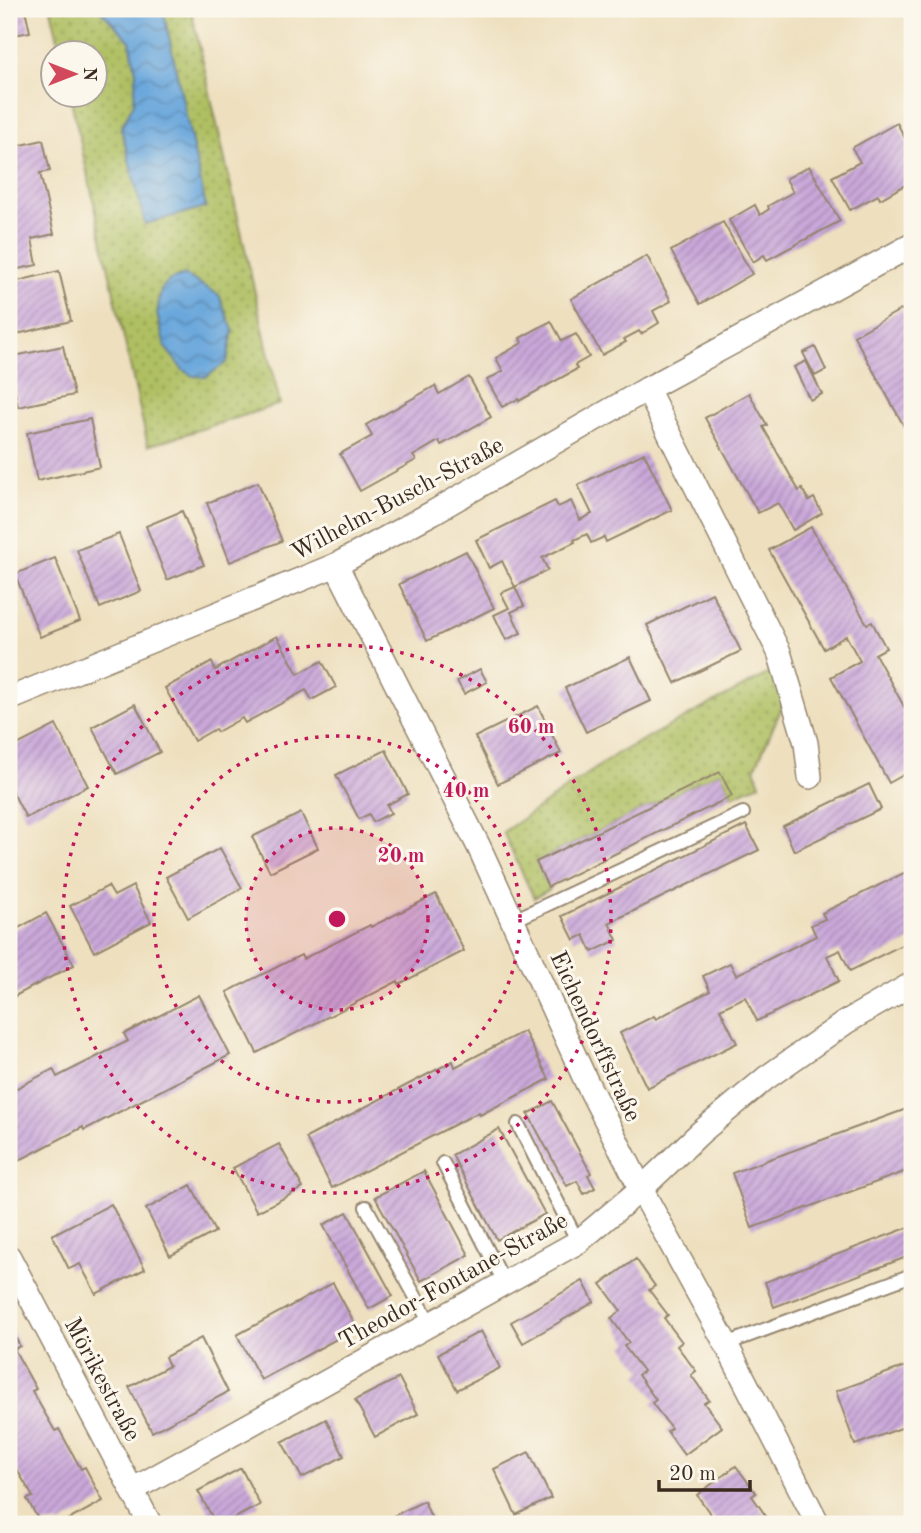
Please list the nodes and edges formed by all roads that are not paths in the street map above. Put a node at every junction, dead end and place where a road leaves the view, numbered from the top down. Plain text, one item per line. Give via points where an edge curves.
1 (912, 245) edge
2 (647, 389) junction
3 (336, 565) junction
4 (9, 699) edge
5 (810, 777) dead end
6 (743, 813) dead end
7 (512, 921) junction
8 (912, 984) edge
9 (518, 1124) dead end
10 (443, 1163) dead end
11 (641, 1189) junction
12 (366, 1207) dead end
13 (578, 1242) junction
14 (9, 1258) edge
15 (912, 1275) edge
16 (505, 1282) junction
17 (430, 1323) junction
18 (726, 1344) junction
19 (132, 1490) junction
20 (150, 1524) edge
21 (818, 1524) edge

1 - 2 street, Wilhelm-Busch-Straße
2 - 3 street, Wilhelm-Busch-Straße
2 - 5 street via 779,652 806,743
3 - 4 street, Wilhelm-Busch-Straße
3 - 7 street, Eichendorffstraße
6 - 7 lane
7 - 11 street, Eichendorffstraße
8 - 11 street, Theodor-Fontane-Straße via 846,1022 766,1078
9 - 13 lane
10 - 16 lane
11 - 13 street, Theodor-Fontane-Straße
11 - 18 street, Eichendorffstraße
12 - 17 lane
13 - 16 street, Theodor-Fontane-Straße
14 - 19 street, Mörikestraße
15 - 18 lane
16 - 17 street, Theodor-Fontane-Straße
17 - 19 street, Theodor-Fontane-Straße
18 - 21 street, Eichendorffstraße
19 - 20 street, Mörikestraße

